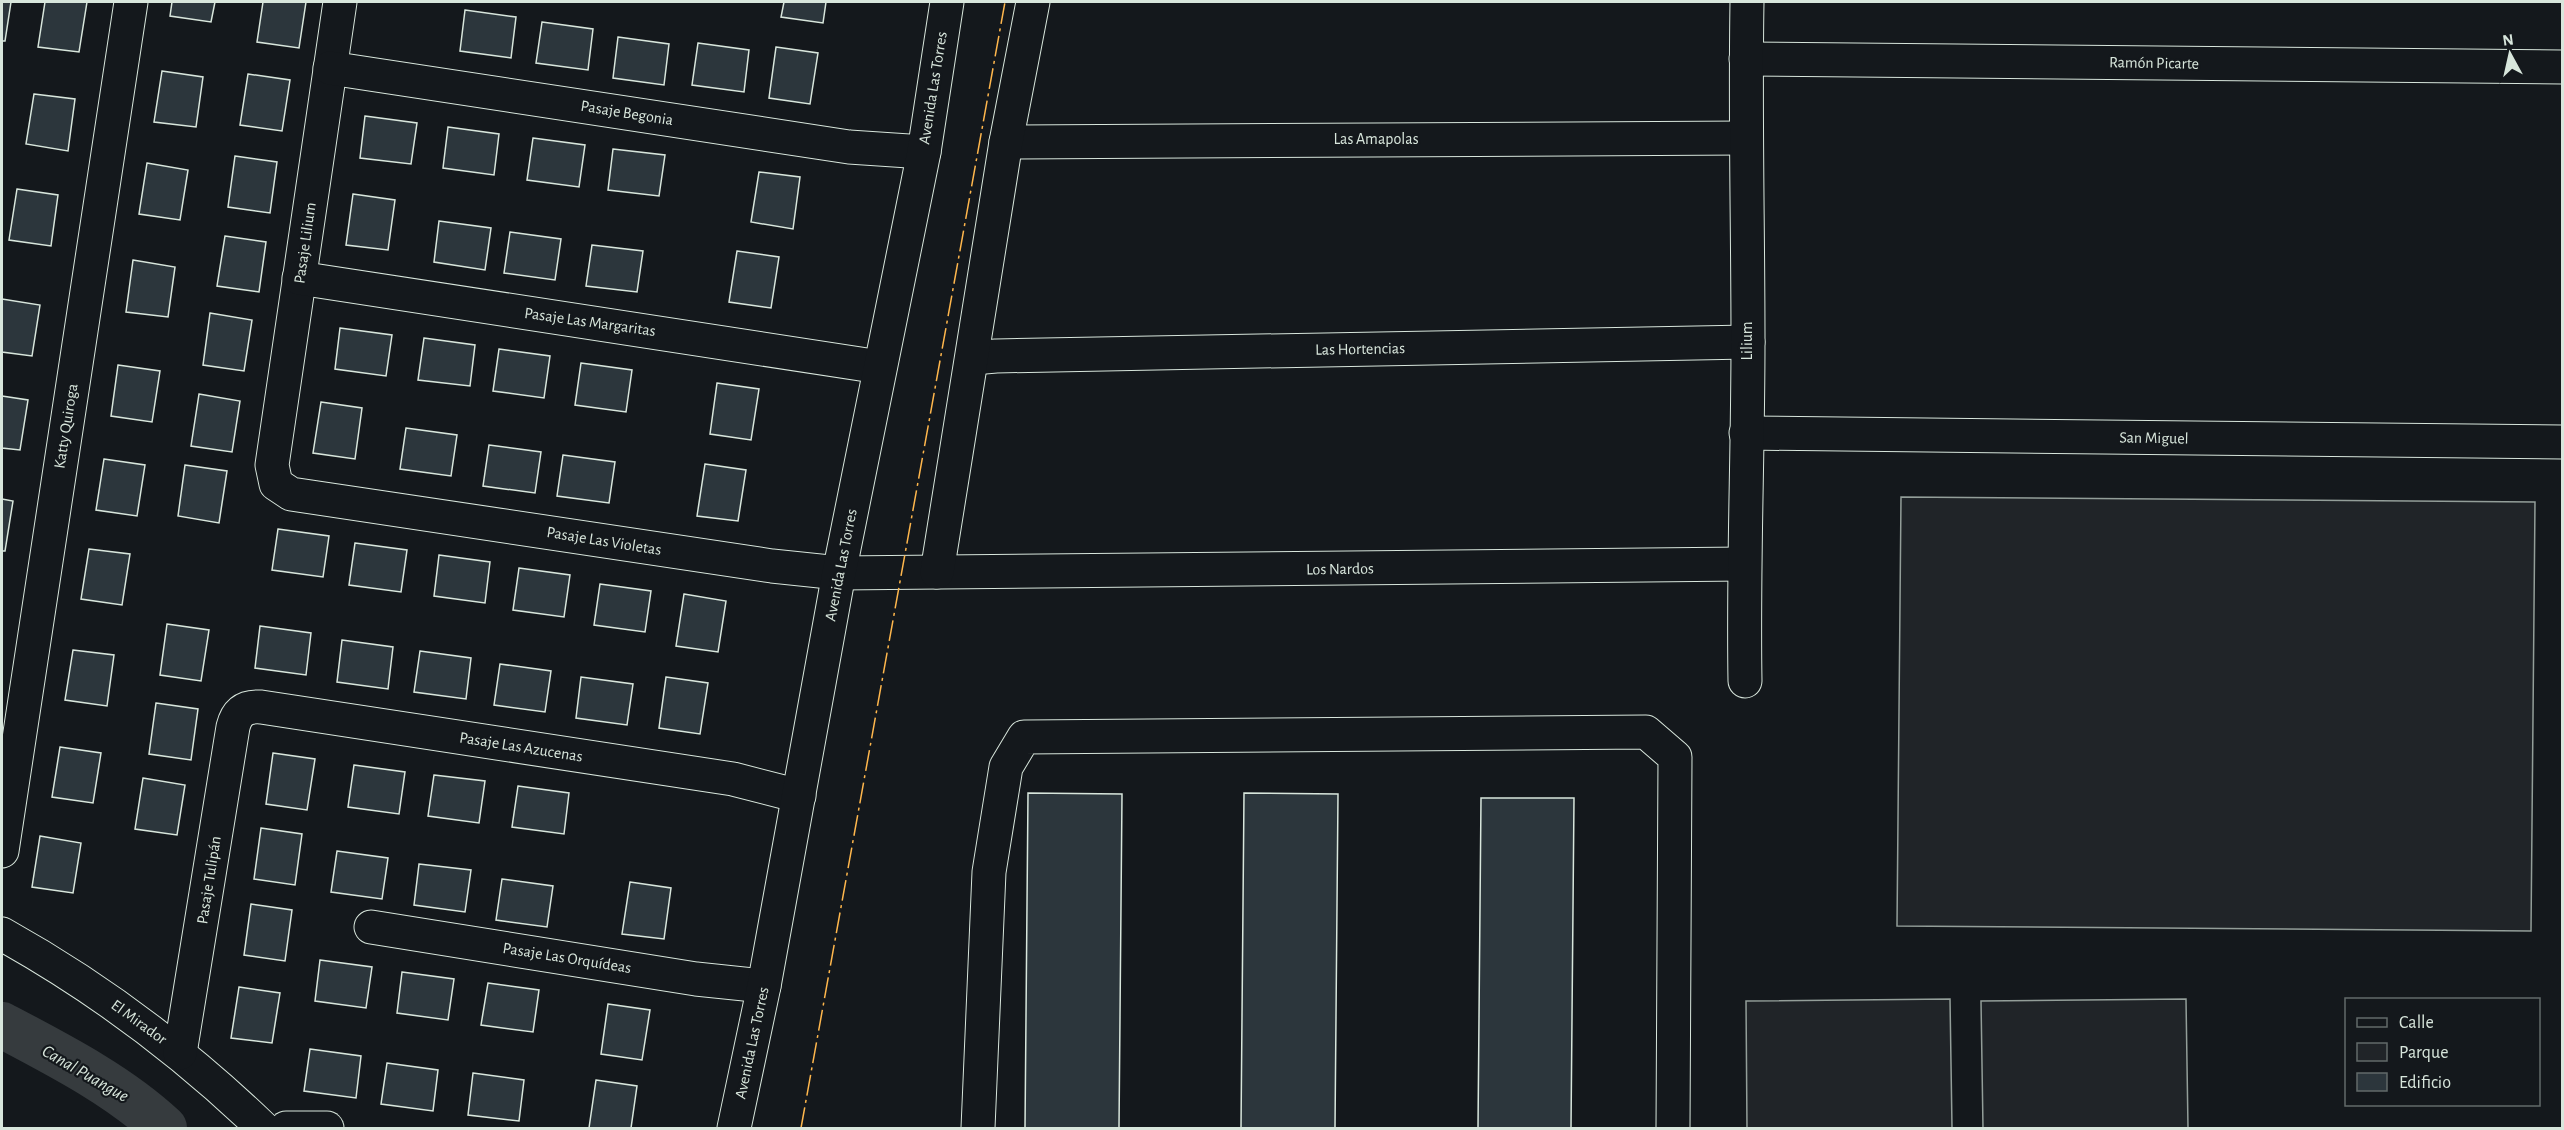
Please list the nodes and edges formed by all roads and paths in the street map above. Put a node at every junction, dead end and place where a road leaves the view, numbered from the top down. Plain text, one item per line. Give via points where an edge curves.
1 (131, 2) edge
2 (340, 2) edge
3 (947, 2) edge
4 (1033, 2) edge
5 (1747, 2) edge
6 (1746, 59) junction
7 (2562, 67) edge
8 (330, 68) junction
9 (1746, 138) junction
10 (1006, 142) junction
11 (924, 152) junction
12 (300, 278) junction
13 (1748, 342) junction
14 (973, 358) junction
15 (880, 367) junction
16 (1746, 433) junction
17 (2562, 442) edge
18 (276, 484) joint
19 (1743, 564) junction
20 (839, 573) junction
21 (936, 573) junction
22 (1745, 681) dead end
23 (242, 710) joint
24 (799, 796) junction
25 (2, 851) edge
26 (371, 927) dead end
27 (2, 934) edge
28 (764, 986) junction
29 (180, 1053) junction
30 (263, 1128) edge
31 (286, 1128) edge
32 (327, 1128) edge
33 (734, 1128) edge
34 (978, 1128) edge
35 (1673, 1128) edge

1 - 25 street, Katty Quiroga
2 - 8 street, Pasaje Lilium
3 - 11 street, Avenida Las Torres
4 - 10 street
5 - 6 street, Lilium
6 - 7 street, Ramón Picarte
6 - 9 street, Lilium
8 - 11 street, Pasaje Begonia via 849,147
8 - 12 street, Pasaje Lilium
9 - 10 street, Las Amapolas
9 - 13 street, Lilium
10 - 14 street
11 - 15 street, Avenida Las Torres
12 - 15 street, Pasaje Las Margaritas
12 - 18 street, Pasaje Lilium via 272,465
13 - 14 street, Las Hortencias
13 - 16 street, Lilium
14 - 21 street
15 - 20 street, Avenida Las Torres
16 - 17 street, San Miguel
16 - 19 street, Lilium
18 - 20 street, Pasaje Las Violetas via 291,494
19 - 21 street, Los Nardos
19 - 22 street, Lilium
20 - 21 street, Pasaje Las Violetas
20 - 24 street, Avenida Las Torres
23 - 24 street, Pasaje Las Azucenas via 261,707 733,779
23 - 29 street, Pasaje Tulipán via 233,727
24 - 28 street, Avenida Las Torres
26 - 28 street, Pasaje Las Orquídeas via 696,979
27 - 29 street, El Mirador via 114,1004
28 - 33 street, Avenida Las Torres
29 - 30 street, El Mirador
31 - 32 street
34 - 35 street via 988,872 1006,767 1024,737 1646,732 1675,757

